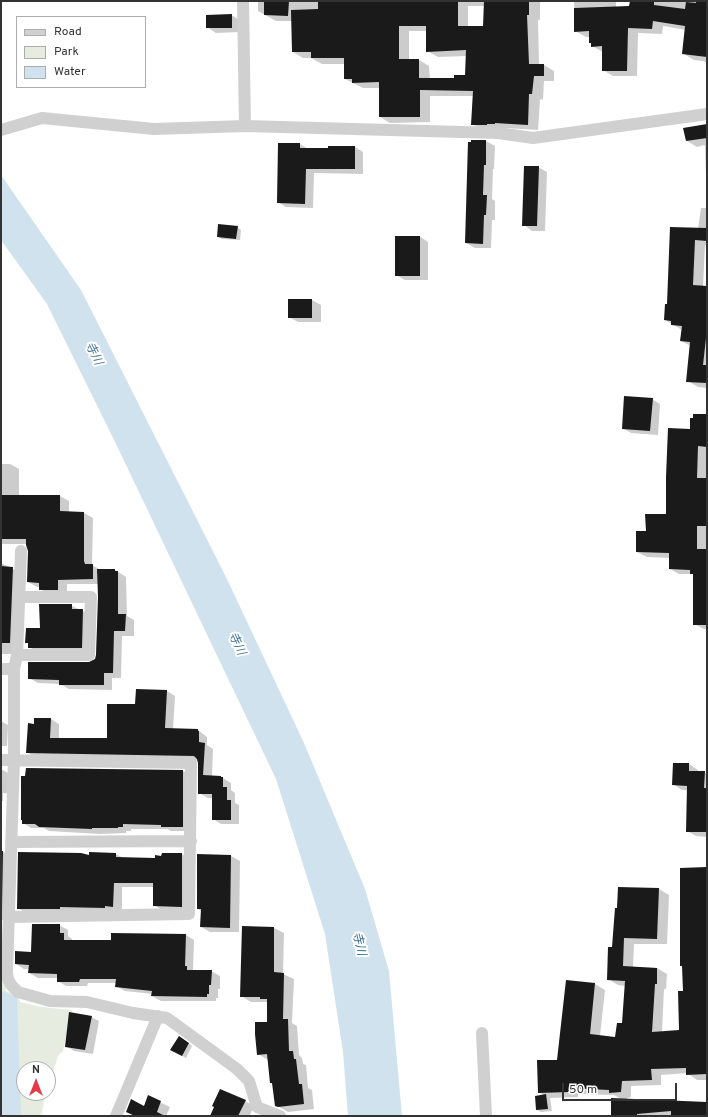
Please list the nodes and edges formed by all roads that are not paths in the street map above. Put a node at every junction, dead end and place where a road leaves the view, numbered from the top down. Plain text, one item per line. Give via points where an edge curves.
1 (243, 1) edge
2 (707, 114) edge
3 (245, 126) junction
4 (1, 130) edge
5 (21, 551) dead end
6 (20, 596) junction
7 (17, 655) junction
8 (1, 669) edge
9 (14, 670) junction
10 (1, 760) edge
11 (14, 760) junction
12 (190, 841) junction
13 (11, 842) junction
14 (8, 918) junction
15 (158, 1016) junction
16 (482, 1033) dead end
17 (116, 1116) edge
18 (280, 1116) edge
19 (486, 1116) edge

1 - 3 street
2 - 3 street via 533,138 498,133
3 - 4 street via 154,129 42,118
5 - 6 street
6 - 7 street
6 - 7 street via 91,597 89,655
7 - 9 street
8 - 9 street
9 - 11 street
10 - 11 street
11 - 12 street via 191,763
11 - 13 street
12 - 13 street
12 - 14 street via 190,914
13 - 14 street
14 - 15 street via 8,979 18,992 50,1001 87,1002
15 - 17 street
15 - 18 street via 167,1018 237,1069 249,1081 257,1107
16 - 19 street

